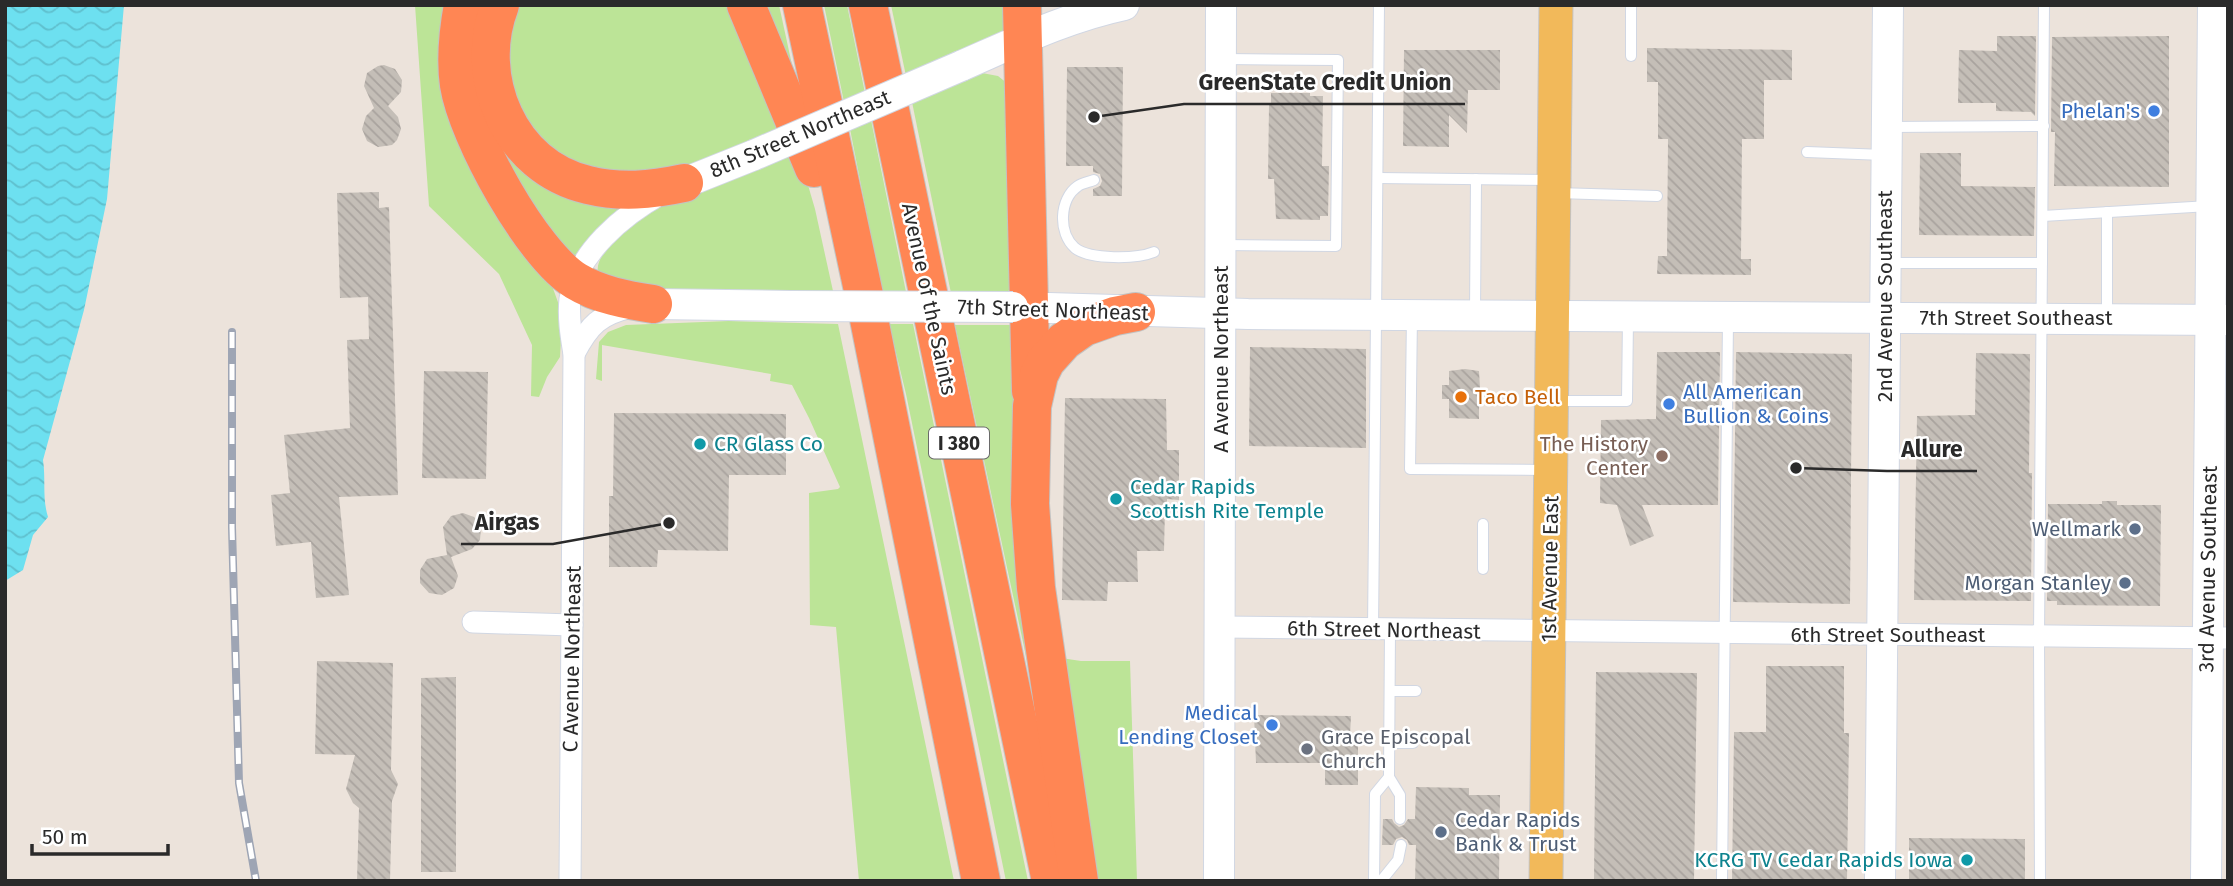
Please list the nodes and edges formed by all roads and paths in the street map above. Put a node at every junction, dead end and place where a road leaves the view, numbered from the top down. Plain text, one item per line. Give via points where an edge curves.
1 (463, 5) edge
2 (500, 5) edge
3 (746, 5) edge
4 (802, 5) edge
5 (868, 5) edge
6 (1124, 5) edge
7 (1221, 5) edge
8 (1379, 5) edge
9 (1556, 5) edge
10 (1631, 5) edge
11 (1888, 5) edge
12 (2044, 5) edge
13 (2213, 5) edge
14 (1022, 22) edge
15 (1631, 56) dead end
16 (1221, 59) junction
17 (2043, 126) junction
18 (1886, 141) junction
19 (1807, 152) dead end
20 (1378, 178) junction
21 (1476, 179) junction
22 (1094, 180) dead end
23 (684, 183) junction
24 (1554, 187) junction
25 (1657, 196) dead end
26 (2211, 206) junction
27 (2107, 212) junction
28 (2042, 216) junction
29 (1221, 245) junction
30 (1154, 252) dead end
31 (1886, 263) junction
32 (2042, 263) junction
33 (575, 280) junction
34 (653, 304) junction
35 (1022, 307) junction
36 (1136, 312) junction
37 (1220, 313) junction
38 (1377, 314) junction
39 (1412, 314) junction
40 (1475, 315) junction
41 (1553, 315) junction
42 (1628, 317) junction
43 (1728, 317) junction
44 (1885, 318) junction
45 (2041, 319) junction
46 (2107, 319) junction
47 (2219, 320) edge
48 (574, 354) junction
49 (1552, 401) junction
50 (1032, 406) junction
51 (889, 419) junction
52 (1551, 470) junction
53 (1362, 473) dead end
54 (1375, 473) junction
55 (1387, 523) dead end
56 (1361, 524) dead end
57 (1374, 524) junction
58 (1483, 524) dead end
59 (1483, 569) dead end
60 (1378, 571) junction
61 (1360, 578) dead end
62 (473, 622) dead end
63 (572, 625) junction
64 (1220, 627) junction
65 (1382, 630) junction
66 (1549, 632) junction
67 (1725, 634) junction
68 (1882, 636) junction
69 (2039, 636) junction
70 (2218, 638) edge
71 (1390, 691) junction
72 (1416, 691) dead end
73 (1390, 743) junction
74 (1413, 743) dead end
75 (1390, 777) junction
76 (1400, 819) dead end
77 (1401, 845) dead end
78 (570, 881) edge
79 (981, 881) edge
80 (1051, 881) edge
81 (1079, 881) edge
82 (1219, 881) edge
83 (1374, 881) edge
84 (1381, 881) edge
85 (1546, 881) edge
86 (1722, 881) edge
87 (1880, 881) edge
88 (2040, 881) edge
89 (2206, 881) edge

1 - 33 highway via 456,47 467,116 513,206 544,251
2 - 23 highway via 491,49 494,87 508,125 532,154 566,178 587,185 629,191
3 - 51 highway via 810,156
4 - 51 highway
5 - 80 highway, Avenue of the Saints / I 380
6 - 14 main road, 8th Street Northeast
7 - 16 main road, A Avenue Northeast
8 - 20 lane
9 - 24 main road, 1st Avenue East
10 - 15 lane
11 - 18 main road, 2nd Avenue Southeast
12 - 17 lane
13 - 26 main road, 3rd Avenue Southeast
14 - 23 main road, 8th Street Northeast, bridge via 961,65
14 - 35 highway
16 - 29 main road, A Avenue Northeast
16 - 29 lane via 1338,60 1336,246
17 - 18 lane
17 - 28 lane
18 - 19 lane
18 - 31 main road, 2nd Avenue Southeast
20 - 21 lane
20 - 38 lane
21 - 24 lane
21 - 40 lane
22 - 30 lane via 1069,194 1063,213 1068,240 1076,249 1098,256
23 - 33 street, 8th Street Northeast via 623,219 593,250
24 - 25 lane
24 - 41 main road, 1st Avenue East
26 - 27 lane
26 - 47 main road, 3rd Avenue Southeast
27 - 28 lane
27 - 46 lane
28 - 32 lane
29 - 37 main road, A Avenue Northeast
31 - 32 lane
31 - 44 main road, 2nd Avenue Southeast
32 - 45 lane
33 - 34 highway via 602,293
33 - 48 street, 8th Street Northeast via 569,309
34 - 35 main road, 7th Street Northeast, bridge
34 - 48 street, 7th Street Northeast via 603,316 587,331
35 - 36 main road, 7th Street Northeast
35 - 50 highway
36 - 37 main road, 7th Street Northeast
36 - 50 highway via 1084,327 1064,341 1046,361
37 - 38 main road, 7th Street Northeast
37 - 64 main road, A Avenue Northeast
38 - 39 main road, 7th Street Northeast
38 - 54 lane
39 - 40 main road, 7th Street Northeast
39 - 52 lane via 1410,469
40 - 41 main road, 7th Street Northeast
41 - 42 main road, 7th Street Southeast
41 - 49 main road, 1st Avenue East
42 - 43 main road, 7th Street Southeast
42 - 49 lane via 1627,401
43 - 44 main road, 7th Street Southeast
43 - 67 lane
44 - 45 main road, 7th Street Southeast
44 - 68 main road, 2nd Avenue Southeast
45 - 46 main road, 7th Street Southeast
45 - 69 lane
46 - 47 main road, 7th Street Southeast
47 - 70 main road, 3rd Avenue Southeast
48 - 63 street, C Avenue Northeast
49 - 52 main road, 1st Avenue East
50 - 81 highway via 1030,503 1036,587
51 - 79 highway
52 - 66 main road, 1st Avenue East
53 - 54 lane
54 - 57 lane
55 - 57 lane
56 - 57 lane
57 - 60 lane
58 - 59 lane
60 - 61 lane
60 - 65 lane
62 - 63 street
63 - 78 street, C Avenue Northeast
64 - 65 street, 6th Street Northeast
64 - 82 main road, A Avenue Northeast
65 - 66 street, 6th Street Northeast
65 - 71 lane
66 - 67 street, 6th Street Southeast
66 - 85 main road, 1st Avenue East
67 - 68 street, 6th Street Southeast
67 - 86 lane
68 - 69 street, 6th Street Southeast
68 - 87 main road, 2nd Avenue Southeast
69 - 70 street, 6th Street Southeast
69 - 88 lane
70 - 89 main road, 3rd Avenue Southeast
71 - 72 lane
71 - 73 lane
73 - 74 lane
73 - 75 lane
75 - 76 lane via 1400,796
75 - 83 lane via 1376,794
77 - 84 lane via 1398,860

